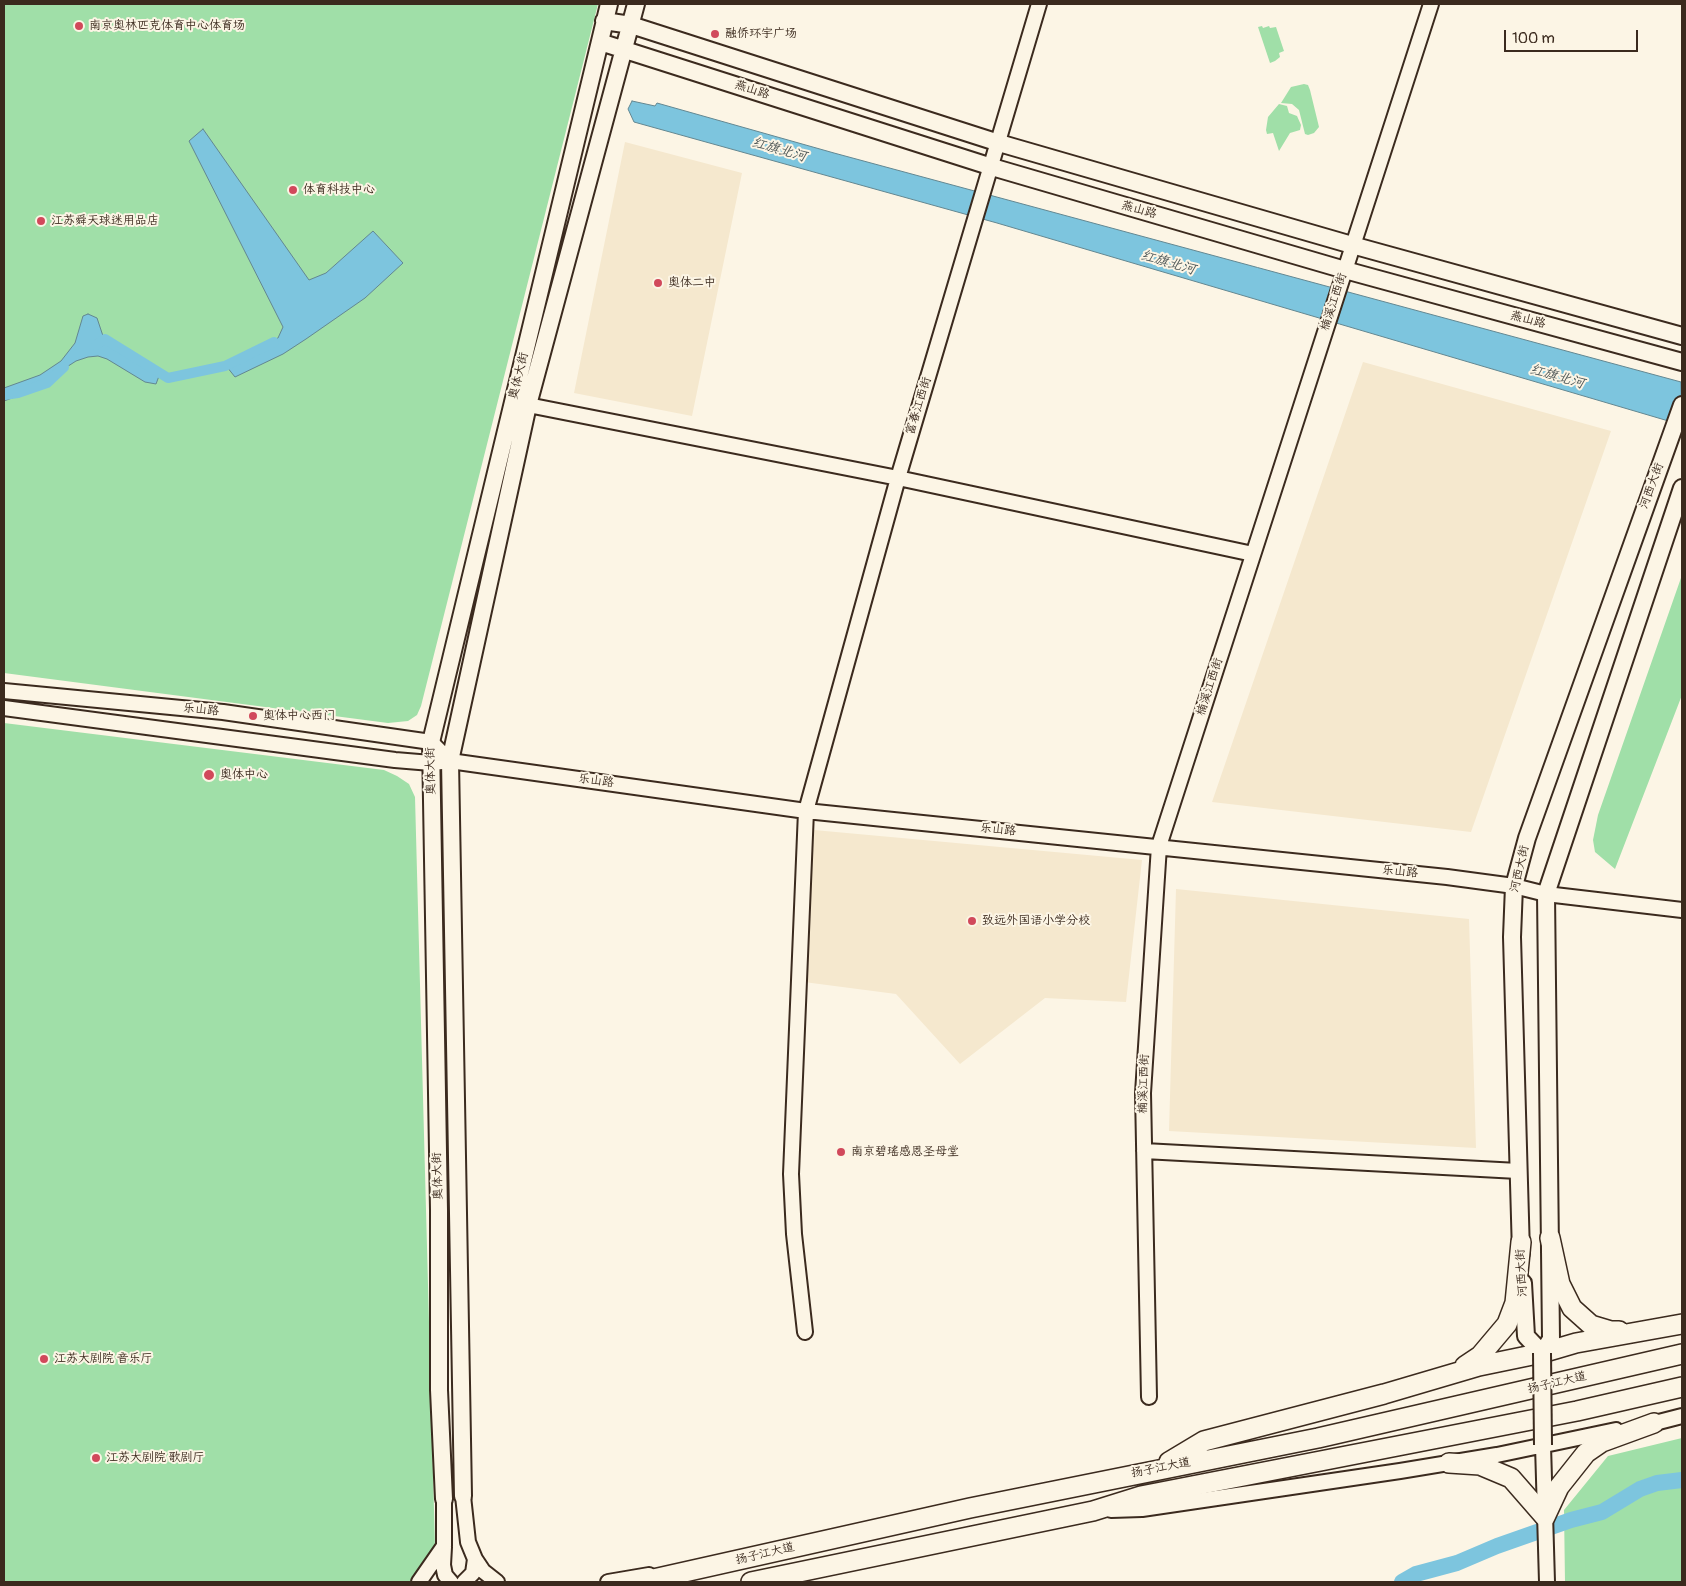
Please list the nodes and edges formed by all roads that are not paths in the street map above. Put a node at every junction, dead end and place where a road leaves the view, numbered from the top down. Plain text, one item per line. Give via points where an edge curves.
1 (609, 4) edge
2 (636, 4) edge
3 (1039, 4) edge
4 (1431, 4) edge
5 (604, 22) junction
6 (631, 25) junction
7 (600, 42) junction
8 (623, 49) junction
9 (999, 143) junction
10 (992, 167) junction
11 (1353, 246) junction
12 (1345, 270) junction
13 (1682, 336) edge
14 (1682, 362) edge
15 (1682, 405) edge
16 (528, 406) junction
17 (898, 478) junction
18 (1682, 488) edge
19 (1253, 554) junction
20 (4, 691) edge
21 (4, 708) edge
22 (431, 742) junction
23 (450, 760) junction
24 (431, 764) junction
25 (806, 811) junction
26 (1159, 846) junction
27 (1514, 886) junction
28 (1546, 894) junction
29 (1682, 910) edge
30 (1144, 1151) junction
31 (1518, 1171) junction
32 (1550, 1238) junction
33 (1521, 1242) junction
34 (1682, 1324) edge
35 (1643, 1330) junction
36 (805, 1332) dead end
37 (1542, 1353) junction
38 (1682, 1354) edge
39 (1446, 1376) junction
40 (1682, 1388) edge
41 (1149, 1397) dead end
42 (1682, 1416) edge
43 (1654, 1423) junction
44 (1543, 1445) junction
45 (1449, 1463) junction
46 (1155, 1470) junction
47 (462, 1496) joint
48 (444, 1499) joint
49 (1093, 1511) junction
50 (1545, 1518) junction
51 (444, 1546) junction
52 (475, 1559) junction
53 (731, 1562) junction
54 (419, 1582) edge
55 (451, 1582) edge
56 (464, 1582) edge
57 (497, 1582) edge
58 (608, 1582) edge
59 (640, 1582) edge
60 (751, 1582) edge
61 (1547, 1582) edge

1 - 5 main road, 奥体大街
2 - 6 main road, 奥体大街
3 - 9 street, 富春江西街
4 - 11 street, 楠溪江西街
5 - 6 main road, 燕山路
5 - 7 main road, 奥体大街
6 - 8 main road, 奥体大街
6 - 9 main road, 燕山路
7 - 8 main road, 燕山路
7 - 22 main road, 奥体大街
8 - 10 main road, 燕山路
8 - 16 main road, 奥体大街
9 - 10 street, 富春江西街
9 - 11 main road, 燕山路
10 - 12 main road, 燕山路
10 - 17 street, 富春江西街
11 - 12 street, 楠溪江西街
11 - 13 main road, 燕山路
12 - 14 main road, 燕山路
12 - 19 street, 楠溪江西街
15 - 27 main road, 河西大街 via 1527,838
16 - 17 street
16 - 23 main road, 奥体大街
17 - 19 street
17 - 25 street, 富春江西街
18 - 28 main road
19 - 26 street, 楠溪江西街
20 - 22 street, 乐山路 via 223,712
21 - 24 street, 乐山路
22 - 23 street
22 - 24 main road, 奥体大街
23 - 24 street, 乐山路
23 - 25 street, 乐山路
23 - 47 main road, 奥体大街
24 - 48 main road, 奥体大街 via 439,1390
25 - 26 street, 乐山路
25 - 36 street, 富春江西街 via 791,1174
26 - 27 street, 乐山路
26 - 30 street, 楠溪江西街 via 1143,1093
27 - 28 street, 乐山路
27 - 31 main road, 河西大街 via 1512,937
28 - 29 street, 乐山路
28 - 32 main road
30 - 31 street
30 - 41 street, 楠溪江西街
31 - 33 main road, 河西大街
32 - 35 highway via 1560,1284 1572,1308 1582,1319 1611,1331
32 - 37 main road via 1551,1339
33 - 37 main road, 河西大街 via 1526,1336
33 - 39 highway via 1515,1303 1507,1324 1480,1356
34 - 35 highway
35 - 37 highway
37 - 39 highway
37 - 44 main road, bridge
38 - 46 highway, 扬子江大道 via 1318,1438
39 - 46 highway via 1204,1441
40 - 49 highway, 扬子江大道 via 1151,1494
42 - 43 street, 扬子江大道
43 - 44 street, 扬子江大道
43 - 50 highway via 1602,1442 1586,1453 1559,1487
44 - 45 street, 扬子江大道
44 - 50 street
45 - 49 street, 扬子江大道 via 1142,1509
45 - 50 highway via 1480,1465 1511,1478
46 - 53 highway, 扬子江大道
47 - 52 street via 468,1542
48 - 51 street
49 - 60 highway, 扬子江大道
50 - 61 street
51 - 54 street
51 - 55 street via 443,1565
52 - 56 street via 473,1573
52 - 57 street
53 - 58 street
53 - 59 highway, 扬子江大道

